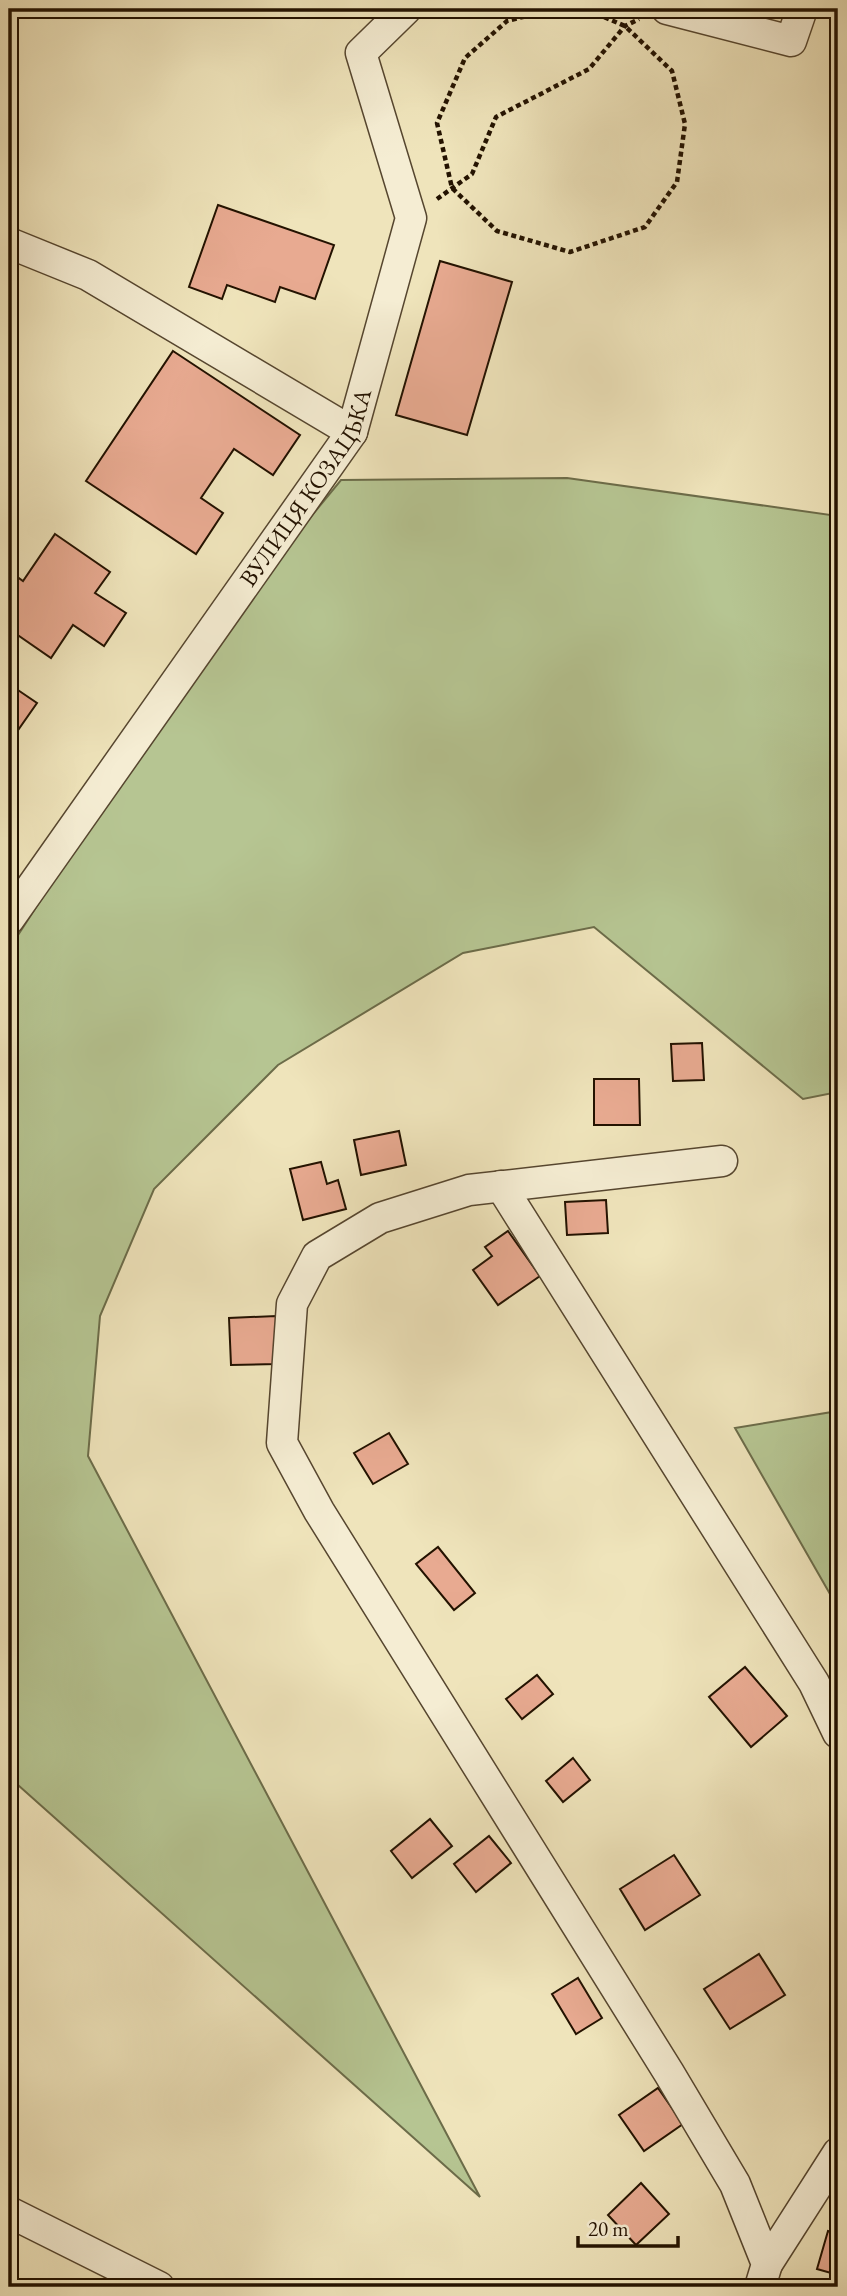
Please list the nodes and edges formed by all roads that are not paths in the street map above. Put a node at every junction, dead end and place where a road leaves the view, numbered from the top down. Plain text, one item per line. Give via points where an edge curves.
1 (406, 9) edge
2 (802, 9) edge
3 (658, 12) edge
4 (9, 243) edge
5 (352, 432) junction
6 (9, 919) edge
7 (722, 1161) dead end
8 (501, 1186) junction
9 (838, 1733) edge
10 (838, 2153) edge
11 (9, 2212) edge
12 (764, 2276) edge
13 (159, 2287) edge

1 - 5 street, ВУЛИЦЯ КОЗАЦЬКА via 362,54 411,218
2 - 3 street via 791,41
4 - 5 street via 88,275
5 - 6 street, ВУЛИЦЯ КОЗАЦЬКА
7 - 8 street
8 - 9 street via 814,1683
8 - 12 street via 469,1190 380,1218 317,1256 292,1304 282,1443 319,1511 735,2184
10 - 12 street
11 - 13 street

